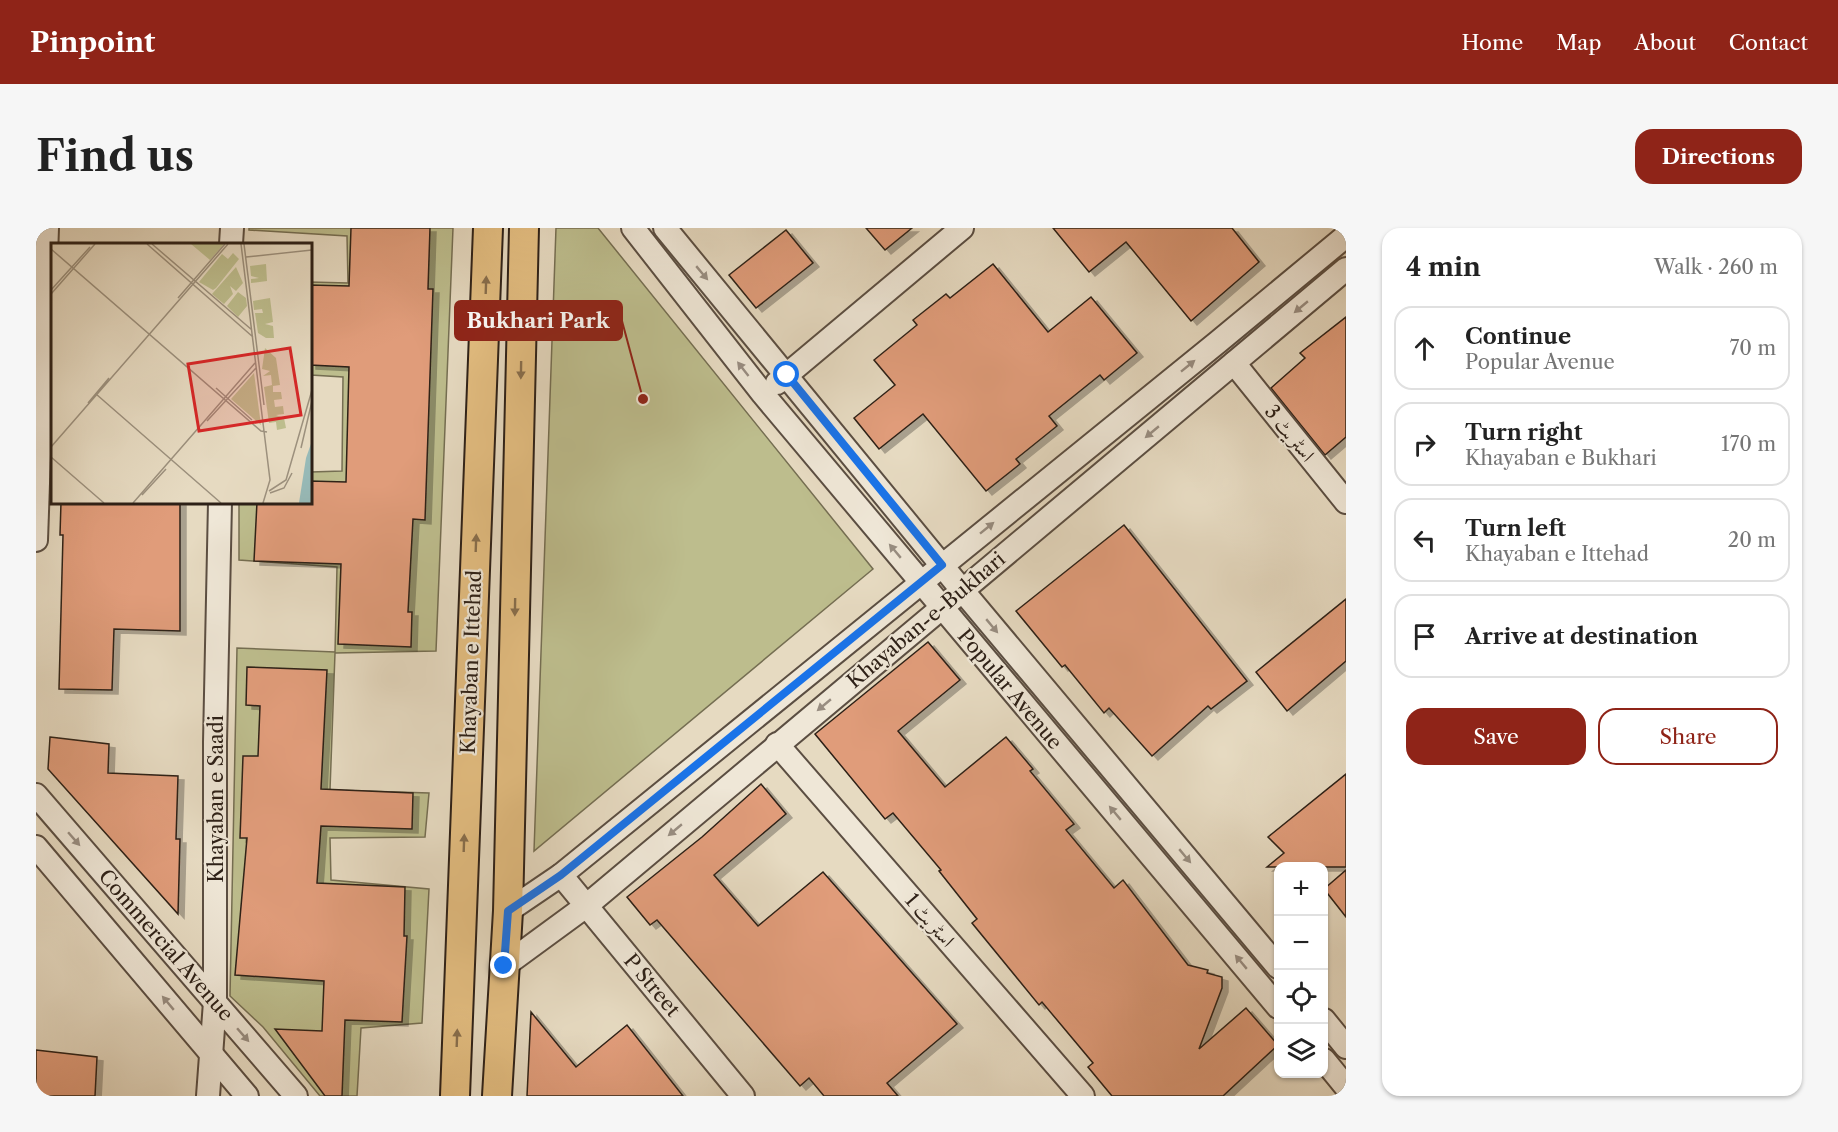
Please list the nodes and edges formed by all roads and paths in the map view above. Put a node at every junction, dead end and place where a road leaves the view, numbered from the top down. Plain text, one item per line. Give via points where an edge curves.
1 (46, 228) edge
2 (232, 228) edge
3 (488, 228) edge
4 (524, 228) edge
5 (633, 228) edge
6 (664, 228) edge
7 (962, 228) edge
8 (1346, 236) edge
9 (231, 243) edge
10 (1346, 269) edge
11 (1234, 363) junction
12 (787, 375) junction
13 (763, 394) junction
14 (1346, 502) edge
15 (220, 504) edge
16 (36, 540) edge
17 (942, 565) junction
18 (920, 582) junction
19 (962, 590) junction
20 (941, 607) junction
21 (777, 744) junction
22 (36, 795) edge
23 (36, 848) edge
24 (561, 875) junction
25 (586, 906) junction
26 (508, 911) junction
27 (1274, 962) edge
28 (504, 966) junction
29 (215, 1002) junction
30 (1274, 1002) edge
31 (1326, 1024) edge
32 (1346, 1047) edge
33 (210, 1053) junction
34 (1328, 1066) edge
35 (1346, 1087) edge
36 (208, 1096) edge
37 (247, 1096) edge
38 (296, 1096) edge
39 (454, 1096) edge
40 (497, 1096) edge
41 (743, 1096) edge
42 (1083, 1096) edge

1 - 16 street
2 - 9 street
39 -> 3 main road, Khayaban e Ittehad
4 -> 26 main road
13 -> 5 street, Popular Avenue
6 -> 12 street, Popular Avenue
7 - 12 street
17 -> 8 street, Khayaban-e-Bukhari
10 -> 11 street, Khayaban-e-Bukhari
11 - 14 street, اسٹریٹ 3
11 -> 19 street, Khayaban-e-Bukhari
12 - 13 street
12 - 17 street, Popular Avenue
18 -> 13 street, Popular Avenue
15 - 29 street, Khayaban e Saadi
17 - 18 street, Khayaban-e-Bukhari
17 - 19 street, Popular Avenue
18 - 20 street, Popular Avenue
18 - 24 street, Khayaban-e-Bukhari
19 - 20 street, Khayaban-e-Bukhari
19 -> 27 street, Popular Avenue
20 -> 21 street, Khayaban-e-Bukhari
30 -> 20 street, Popular Avenue
21 -> 25 street, Khayaban-e-Bukhari
21 - 42 street, اسٹریٹ 1
22 -> 29 street, Commercial Avenue
33 -> 23 street, Commercial Avenue
24 - 25 street, P Street
24 - 26 street, Khayaban-e-Bukhari
25 - 28 street, Khayaban-e-Bukhari
25 - 41 street, P Street
26 - 28 main road
28 - 40 main road
29 - 33 street, Khayaban e Saadi
29 -> 38 street, Commercial Avenue
31 - 32 street
33 - 36 street, Khayaban e Saadi
33 - 37 street, Commercial Avenue
34 - 35 street

